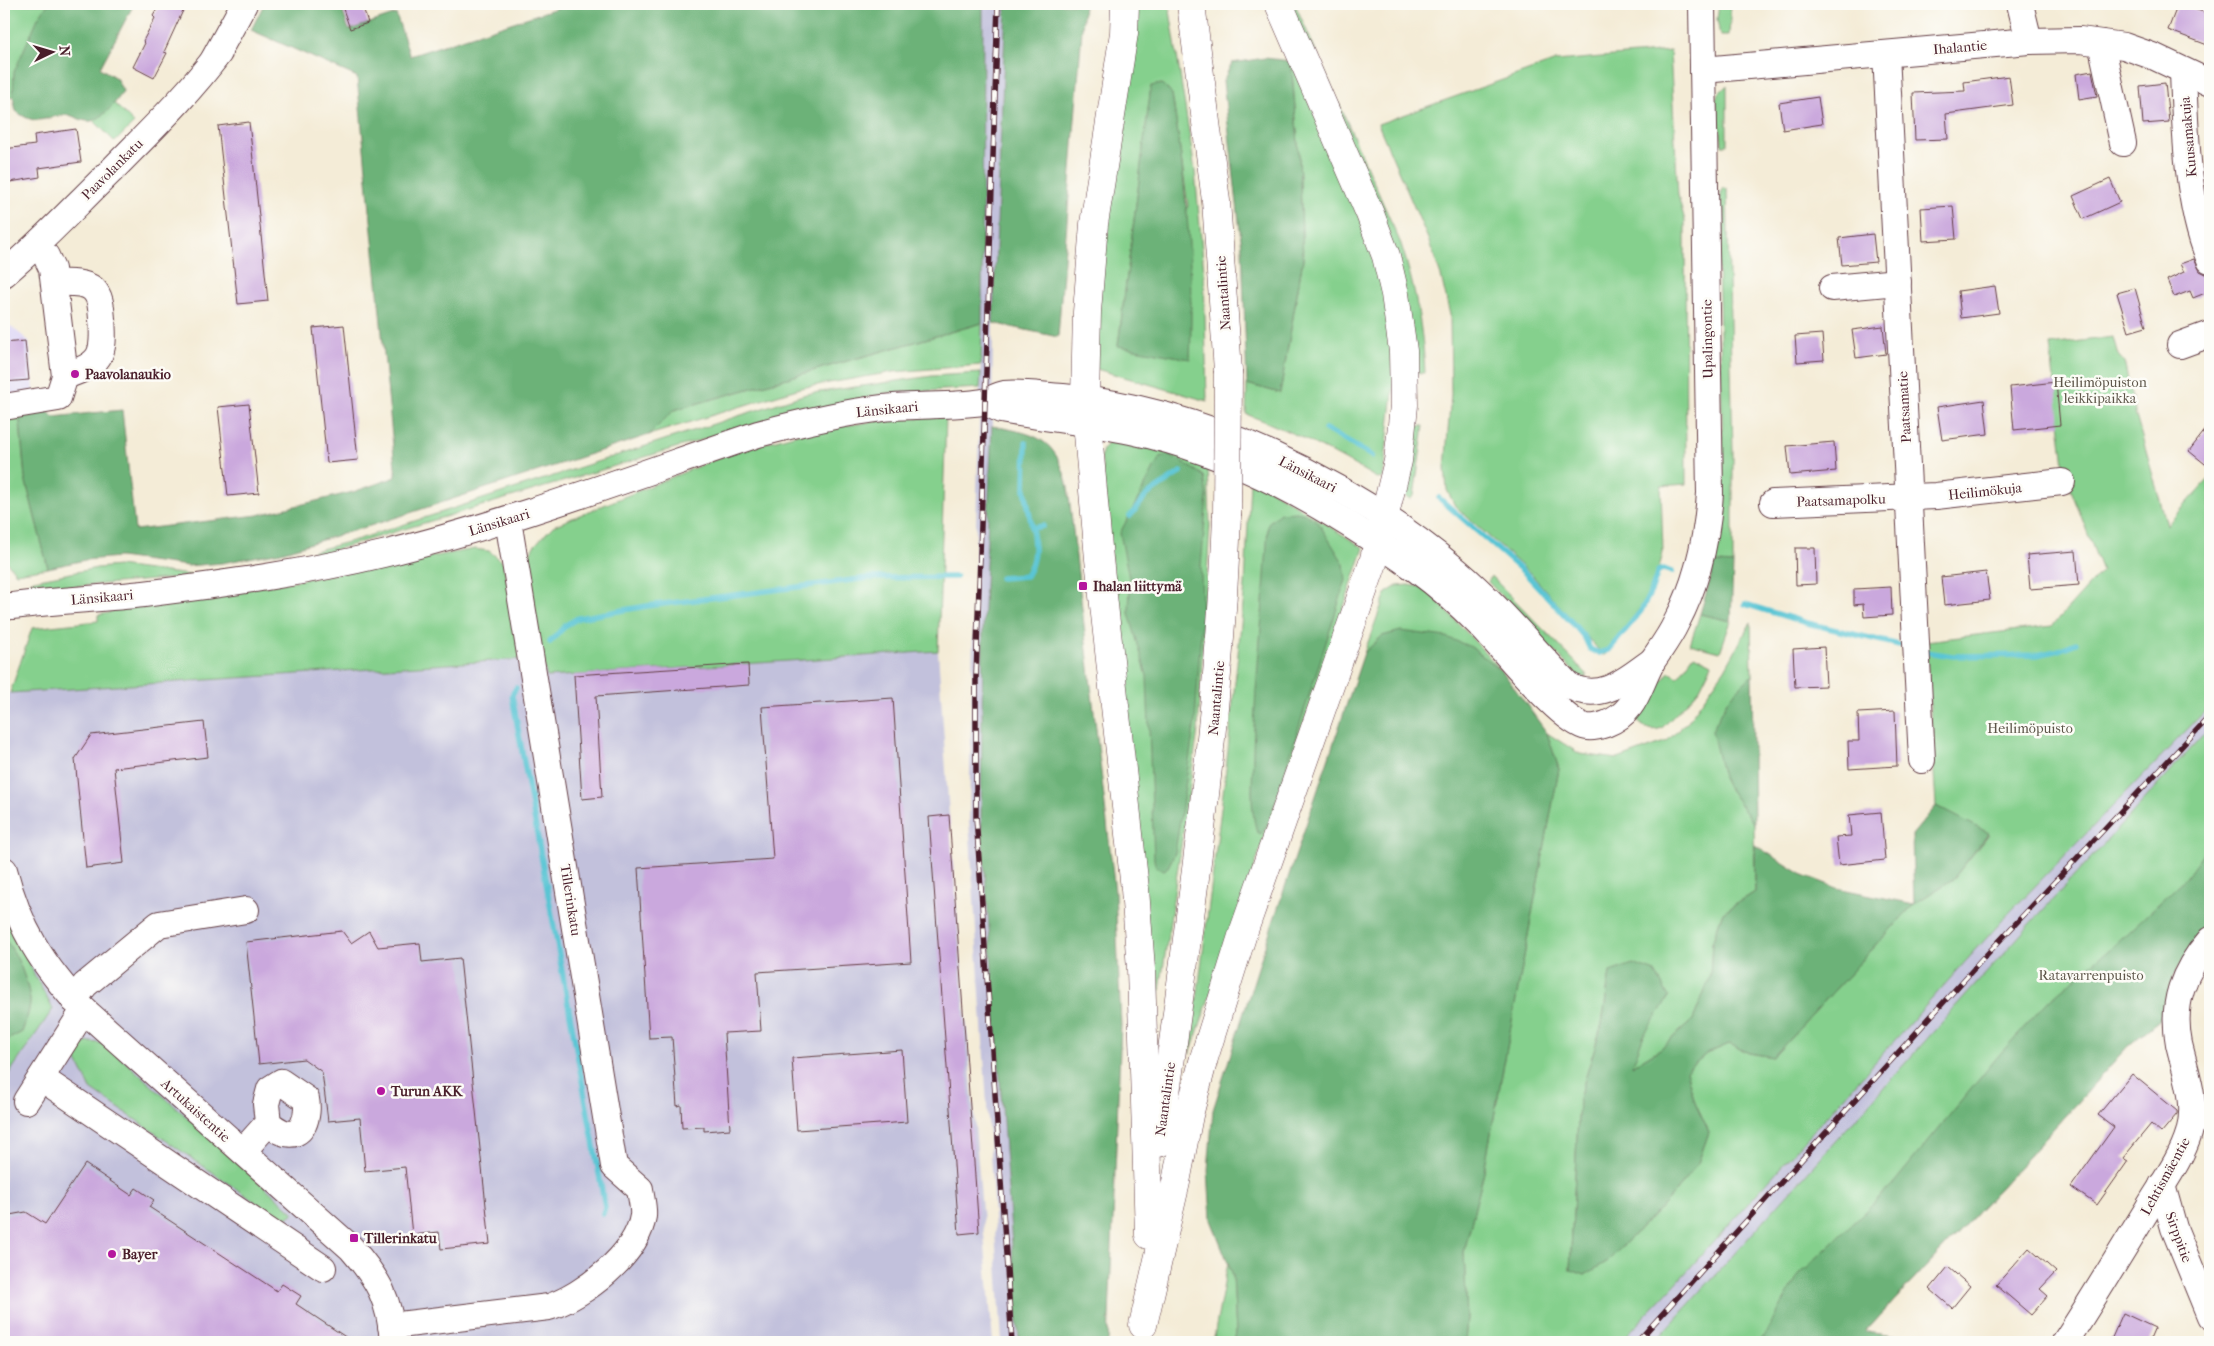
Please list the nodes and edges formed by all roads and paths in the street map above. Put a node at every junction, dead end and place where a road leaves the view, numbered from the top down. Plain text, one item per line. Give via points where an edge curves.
1 (244, 4) edge
2 (1125, 4) edge
3 (1185, 4) edge
4 (1191, 4) edge
5 (1279, 4) edge
6 (1702, 4) edge
7 (2020, 4) edge
8 (2030, 41) junction
9 (2101, 42) junction
10 (1197, 51) junction
11 (1886, 54) junction
12 (1703, 70) junction
13 (2202, 75) edge
14 (2123, 143) dead end
15 (37, 246) junction
16 (2210, 260) edge
17 (4, 274) edge
18 (1898, 282) junction
19 (55, 283) junction
20 (1832, 288) dead end
21 (2210, 334) edge
22 (2180, 345) dead end
23 (65, 376) junction
24 (4, 407) edge
25 (1086, 412) junction
26 (2062, 482) dead end
27 (1908, 497) junction
28 (1773, 503) dead end
29 (1384, 516) junction
30 (508, 520) junction
31 (1378, 544) junction
32 (4, 607) edge
33 (1652, 661) junction
34 (1568, 685) joint
35 (1560, 711) joint
36 (1922, 760) dead end
37 (4, 870) edge
38 (246, 910) dead end
39 (2210, 940) edge
40 (79, 1005) junction
41 (41, 1078) junction
42 (26, 1101) dead end
43 (268, 1123) dead end
44 (243, 1151) junction
45 (2162, 1185) junction
46 (1149, 1235) junction
47 (323, 1268) dead end
48 (2210, 1316) edge
49 (392, 1334) edge
50 (1143, 1334) edge
51 (2065, 1342) edge

1 - 15 street, Paavolankatu via 217,56 171,111
2 - 25 main road via 1124,33 1094,224
3 - 10 main road, Naantalintie
4 - 10 main road, Naantalintie
5 - 29 main road via 1370,214 1396,294 1403,351 1404,405 1398,460
6 - 12 street, Upalingontie
7 - 8 street
8 - 9 street, Ihalantie
8 - 11 street, Ihalantie
9 - 13 street, Ihalantie via 2139,50
9 - 14 street
10 - 46 main road, Naantalintie, bridge via 1216,202 1228,371 1227,516 1213,728
11 - 12 street, Ihalantie
11 - 18 street, Paatsamatie
12 - 33 street, Upalingontie via 1708,523 1694,583 1676,625
13 - 16 street, Kuusamakuja via 2184,106 2195,219
15 - 17 street, Paavolankatu
15 - 19 street via 46,256
18 - 20 street
18 - 27 street, Paatsamatie
19 - 23 street
19 - 23 street via 87,286 93,290 100,304 102,349 84,369
21 - 22 street
23 - 24 street via 58,398
25 - 29 street, Länsikaari via 1181,419 1221,433 1326,481
25 - 30 street, Länsikaari via 1002,394 985,402 882,408 800,422
25 - 31 street, Länsikaari via 1131,431 1216,456 1270,479 1317,504
25 - 46 main road via 1136,898
26 - 27 street, Heilimökuja
27 - 28 street, Paatsamapolku
27 - 36 street, Paatsamatie
29 - 31 main road
29 - 34 street, Länsikaari via 1458,571
30 - 32 street, Länsikaari via 383,554 295,572 142,594
30 - 49 street, Tillerinkatu via 614,1166 640,1189 643,1216 629,1246 613,1265 592,1285 565,1302
31 - 35 street, Länsikaari via 1442,590 1479,623
31 - 50 main road via 1215,1020 1189,1115
33 - 34 street, Upalingontie via 1623,682 1604,690 1585,692
33 - 35 street, Upalingontie via 1637,696 1616,720 1587,727
37 - 40 street, Artukaistentie via 16,909 38,955
38 - 40 street via 159,924 85,984
39 - 45 street, Lehtismäentie via 2192,962 2183,980 2179,999 2176,1020 2193,1112 2189,1134
40 - 41 street
40 - 44 street, Artukaistentie
41 - 42 street
41 - 47 street
43 - 44 street
44 - 49 street, Artukaistentie via 351,1248 368,1268 383,1291
45 - 48 street, Sirppitie via 2174,1228
45 - 51 street, Lehtismäentie
46 - 50 main road, Naantalintie

